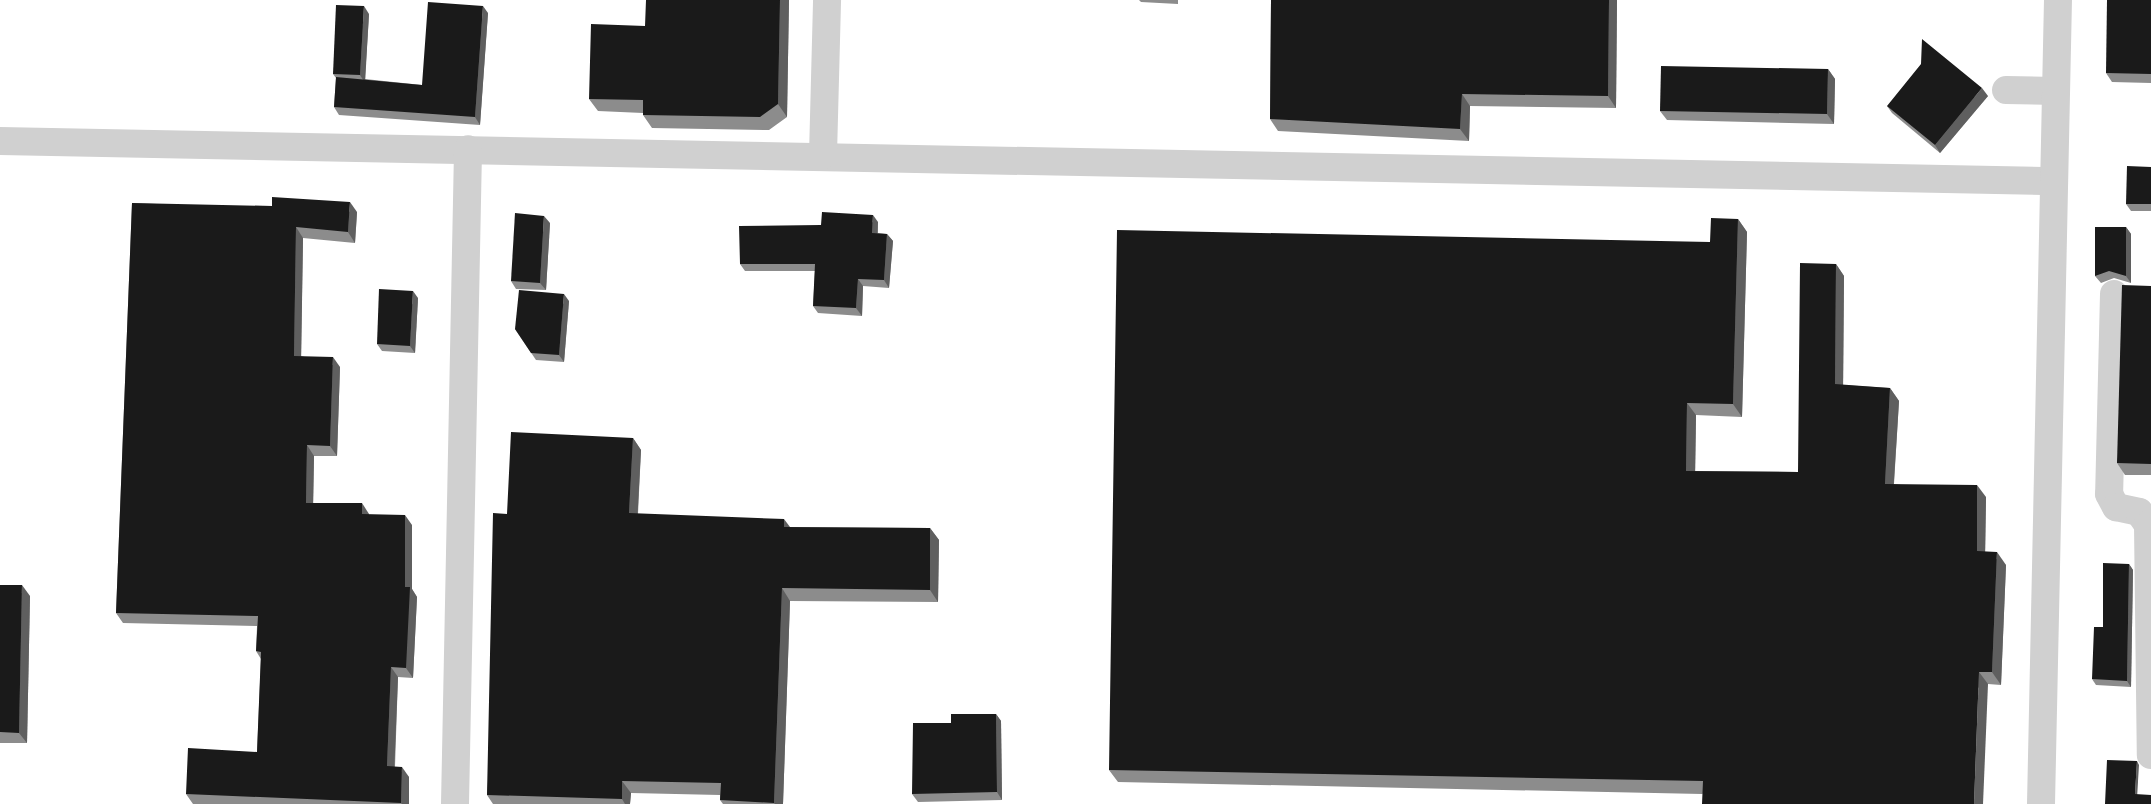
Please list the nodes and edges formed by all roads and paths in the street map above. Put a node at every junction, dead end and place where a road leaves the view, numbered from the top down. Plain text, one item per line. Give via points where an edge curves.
1 (827, 0) edge
2 (2058, 0) edge
3 (2006, 90) dead end
4 (2056, 91) junction
5 (0, 141) edge
6 (468, 149) junction
7 (823, 155) junction
8 (2054, 181) junction
9 (2114, 294) dead end
10 (2151, 755) edge
11 (455, 804) edge
12 (2041, 804) edge

1 - 7 lane
2 - 4 lane
3 - 4 lane
4 - 8 lane
5 - 6 lane
6 - 7 lane
6 - 11 lane
7 - 8 lane
8 - 12 lane
9 - 10 lane via 2109,494 2116,508 2139,512 2148,525

